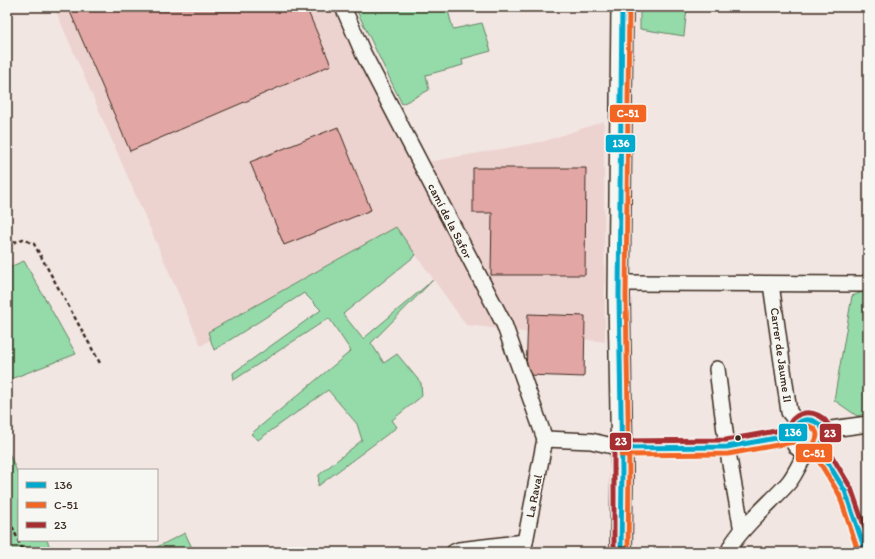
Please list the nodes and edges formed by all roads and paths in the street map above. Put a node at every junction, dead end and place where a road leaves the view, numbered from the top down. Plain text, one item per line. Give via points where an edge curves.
1 (343, 7) edge
2 (622, 7) edge
3 (7, 245) edge
4 (868, 282) edge
5 (619, 283) junction
6 (771, 284) junction
7 (100, 363) dead end
8 (717, 369) dead end
9 (868, 424) edge
10 (795, 429) junction
11 (824, 430) junction
12 (545, 439) junction
13 (727, 447) junction
14 (621, 448) junction
15 (813, 450) junction
16 (7, 514) edge
17 (742, 531) junction
18 (18, 540) edge
19 (18, 541) edge
20 (523, 547) edge
21 (487, 549) edge
22 (23, 552) edge
23 (454, 552) edge
24 (621, 552) edge
25 (729, 552) edge
26 (864, 552) edge

1 - 12 street, camí de la Safor via 363,53 504,324
2 - 5 street
3 - 7 path via 23,239 34,244
4 - 6 street
5 - 6 street
5 - 14 street
6 - 10 street, Carrer de Jaume II via 789,412
8 - 13 street
9 - 11 street
10 - 11 street via 806,420 815,420
10 - 13 street
10 - 15 street via 794,444 802,451
11 - 15 street via 823,444
12 - 14 street via 592,441
12 - 20 street, La Raval
13 - 14 street
13 - 17 street
14 - 24 street
15 - 17 street via 790,481
15 - 26 street via 845,491
16 - 18 path
17 - 25 street
19 - 22 path
20 - 21 street
21 - 23 street

